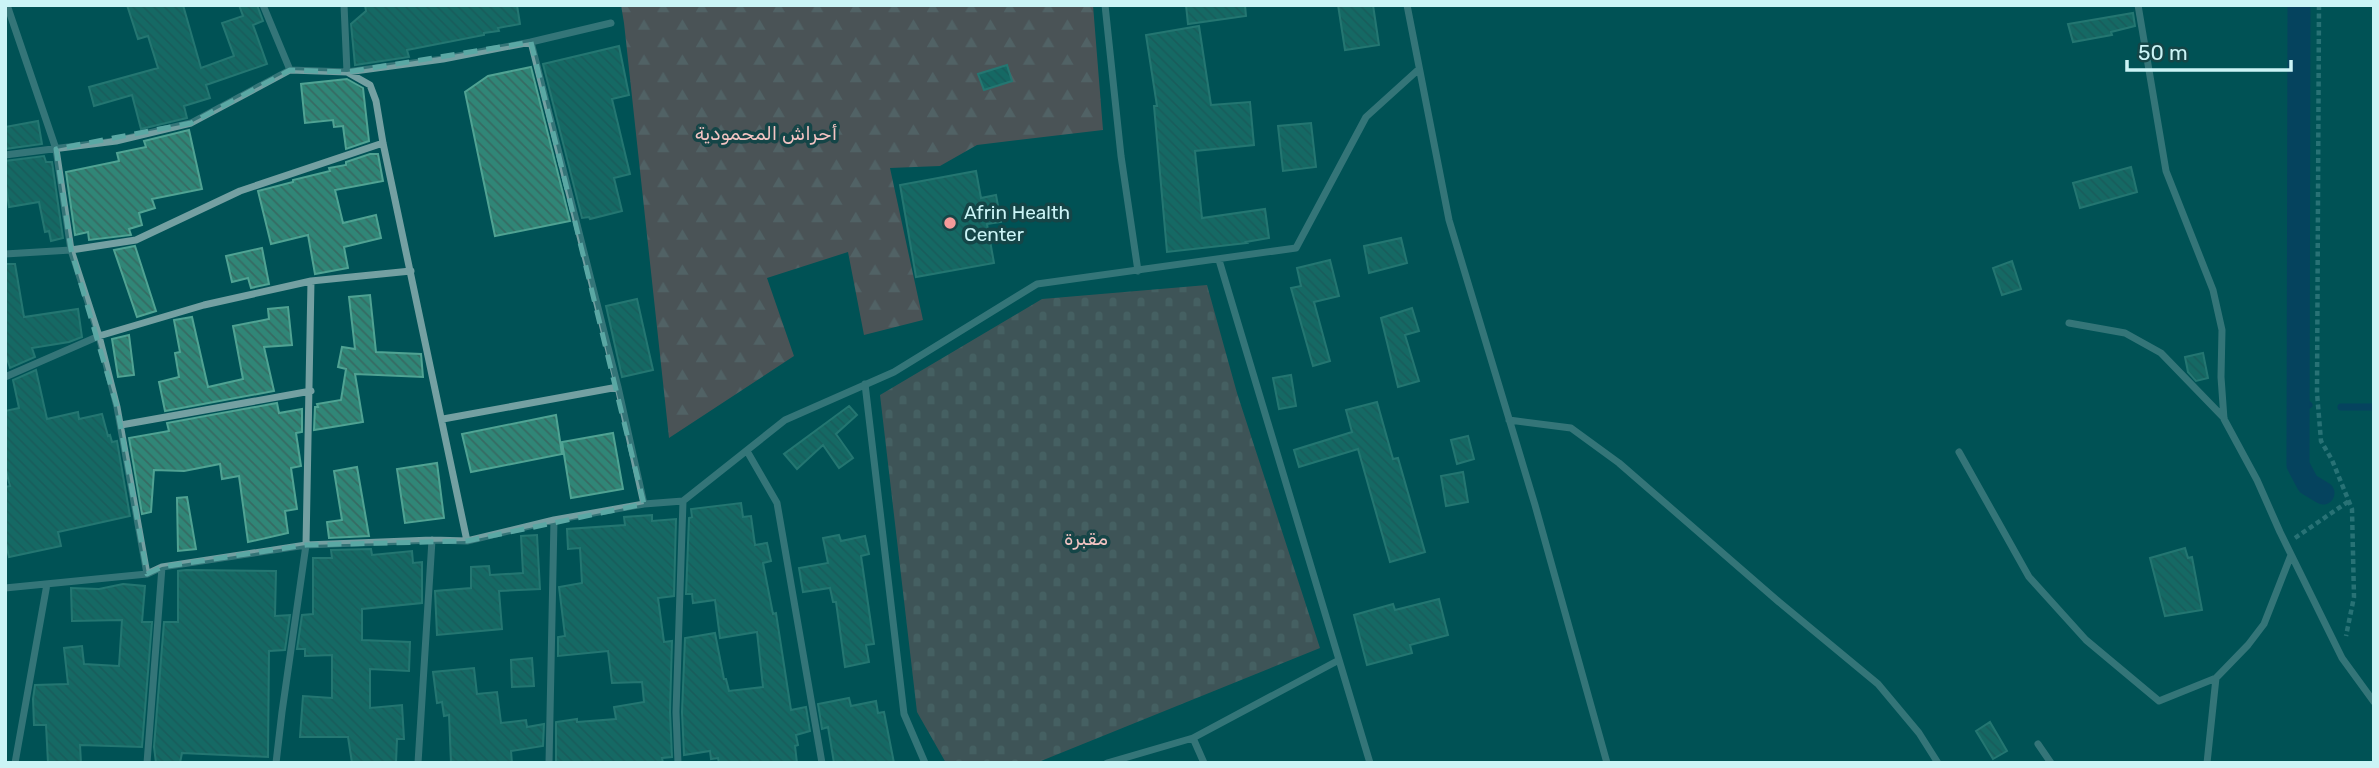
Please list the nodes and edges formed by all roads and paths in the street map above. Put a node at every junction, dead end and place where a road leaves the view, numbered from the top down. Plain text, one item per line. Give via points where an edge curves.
1 (6, 5) edge
2 (263, 5) edge
3 (344, 5) edge
4 (1105, 5) edge
5 (1406, 5) edge
6 (2138, 5) edge
7 (2319, 5) edge
8 (611, 23) dead end
9 (531, 42) junction
10 (1419, 69) junction
11 (290, 70) junction
12 (347, 72) junction
13 (383, 143) junction
14 (56, 149) junction
15 (5, 155) edge
16 (71, 250) junction
17 (5, 254) edge
18 (1219, 260) junction
19 (411, 271) junction
20 (1138, 271) junction
21 (311, 281) junction
22 (2069, 323) dead end
23 (99, 336) junction
24 (5, 377) edge
25 (865, 384) junction
26 (618, 387) junction
27 (310, 391) junction
28 (443, 419) junction
29 (2224, 419) junction
30 (1509, 420) junction
31 (121, 425) junction
32 (747, 451) junction
33 (1959, 452) dead end
34 (683, 501) junction
35 (2349, 501) junction
36 (644, 504) junction
37 (554, 520) junction
38 (432, 540) junction
39 (467, 541) junction
40 (2286, 543) junction
41 (306, 545) junction
42 (2291, 555) junction
43 (162, 567) junction
44 (147, 574) junction
45 (47, 584) junction
46 (5, 588) edge
47 (2335, 643) junction
48 (1339, 660) junction
49 (2216, 678) junction
50 (2374, 702) edge
51 (1194, 738) junction
52 (2038, 744) dead end
53 (15, 763) edge
54 (147, 763) edge
55 (276, 763) edge
56 (418, 763) edge
57 (549, 763) edge
58 (678, 763) edge
59 (822, 763) edge
60 (925, 763) edge
61 (1107, 763) edge
62 (1205, 763) edge
63 (1370, 763) edge
64 (1607, 763) edge
65 (1938, 763) edge
66 (2051, 763) edge
67 (2207, 763) edge

1 - 14 street
2 - 11 street
3 - 12 street
4 - 20 street
5 - 10 street
6 - 29 street via 2166,171 2213,290 2222,330
7 - 35 path via 2317,393 2321,441
8 - 9 street
9 - 12 street
9 - 26 street
10 - 18 street via 1366,117 1296,248
10 - 30 street via 1448,220
11 - 12 street
11 - 14 street via 191,123
12 - 13 street via 370,85
13 - 16 street via 240,191 136,240
13 - 19 street
14 - 15 street
14 - 16 street
16 - 17 street
16 - 23 street
18 - 20 street
18 - 48 street
19 - 21 street
19 - 28 street
20 - 25 street via 1037,284 894,372
21 - 23 street via 204,305
21 - 27 street
22 - 29 street via 2125,333 2161,353
23 - 24 street
23 - 31 street
25 - 32 street via 785,420
25 - 60 street via 904,714
26 - 28 street
26 - 36 street
27 - 31 street
27 - 41 street
28 - 39 street
29 - 40 street
30 - 64 street
30 - 65 street via 1571,428 1619,463 1878,684
31 - 44 street
32 - 34 street
32 - 59 street via 777,503
33 - 49 street via 2029,577 2086,640 2160,701
34 - 36 street
34 - 58 street
35 - 40 path
35 - 47 path via 2353,509 2354,597 2347,636
36 - 37 street
37 - 39 street
37 - 57 street
38 - 39 street
38 - 41 street
38 - 56 street
40 - 42 street
41 - 43 street
41 - 55 street
42 - 47 street
42 - 49 street via 2264,624
43 - 44 street
43 - 54 street
44 - 45 street
45 - 46 street
45 - 53 street
47 - 50 street
48 - 51 street
48 - 63 street
49 - 67 street
51 - 61 street
51 - 62 street
52 - 66 street

